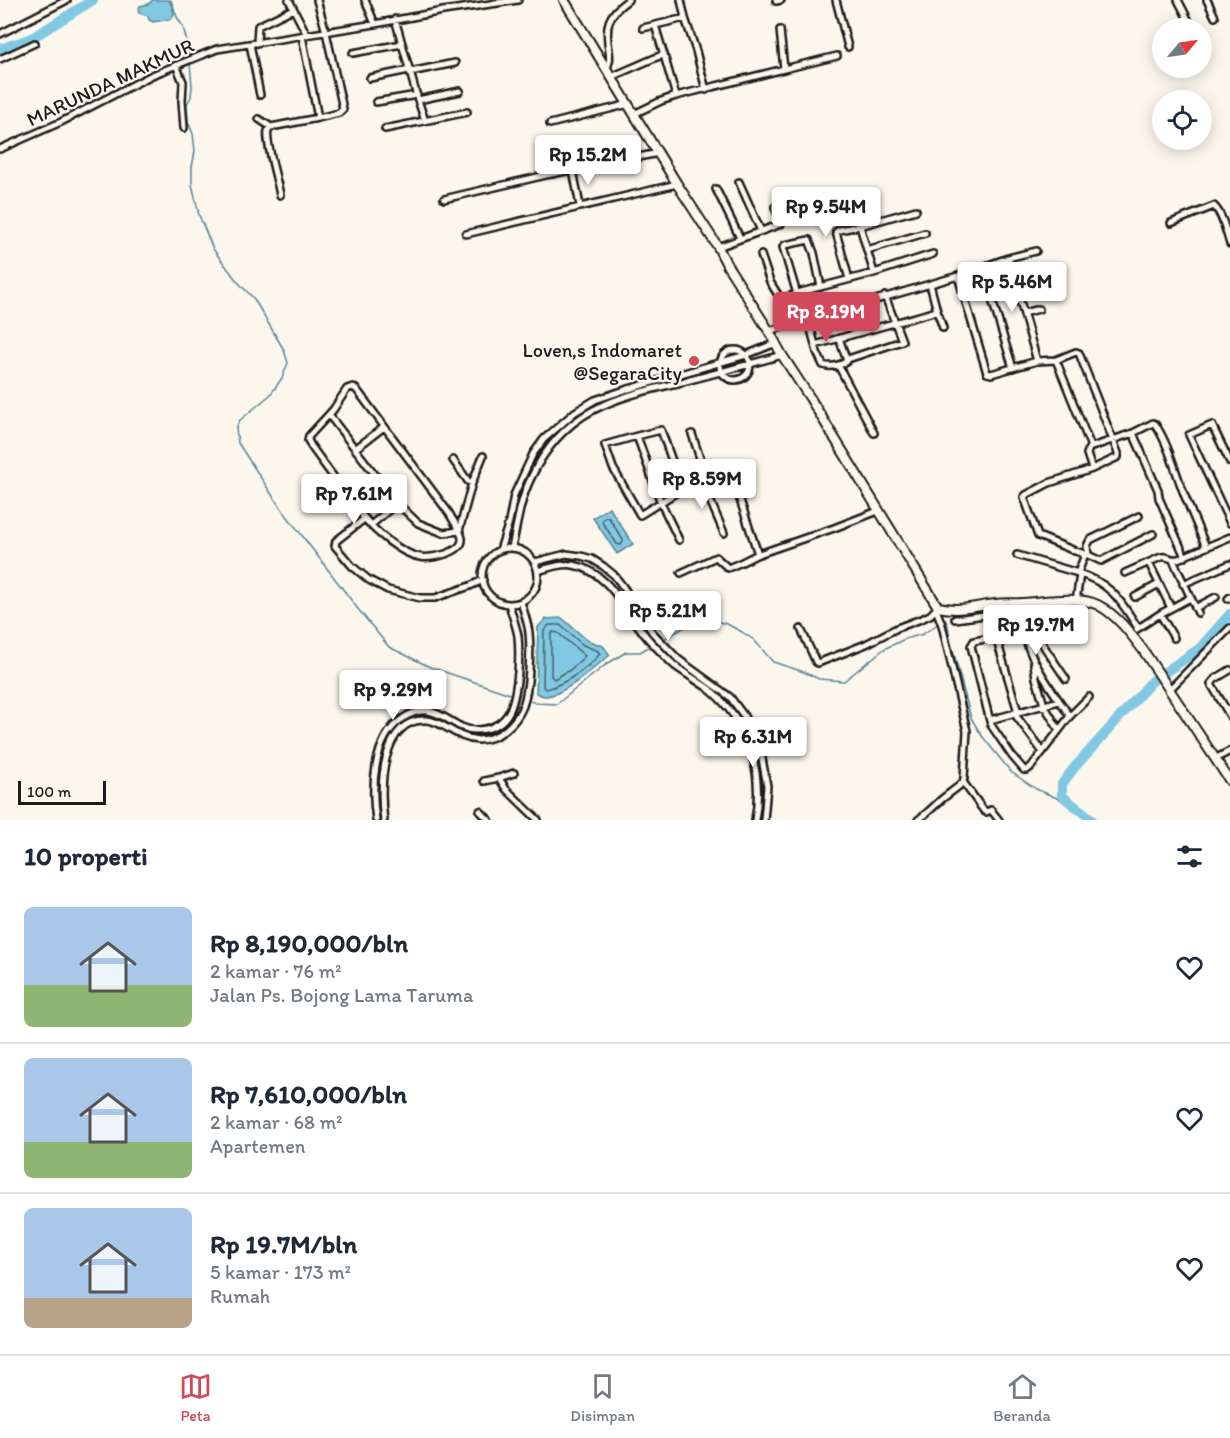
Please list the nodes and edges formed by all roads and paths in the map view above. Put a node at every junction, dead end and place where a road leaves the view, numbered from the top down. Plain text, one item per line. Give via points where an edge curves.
1 (67, 0) edge
2 (288, 0) edge
3 (317, 0) edge
4 (366, 0) edge
5 (518, 0) edge
6 (564, 0) edge
7 (628, 0) edge
8 (681, 0) edge
9 (836, 0) edge
10 (1178, 0) edge
11 (1207, 0) edge
12 (293, 9) junction
13 (1215, 17) dead end
14 (685, 18) junction
15 (1187, 18) edge
16 (395, 19) junction
17 (375, 24) junction
18 (655, 24) junction
19 (643, 28) dead end
20 (780, 30) dead end
21 (326, 32) junction
22 (0, 34) edge
23 (304, 36) junction
24 (35, 43) dead end
25 (257, 43) junction
26 (250, 44) junction
27 (402, 44) junction
28 (848, 47) dead end
29 (353, 53) dead end
30 (664, 54) junction
31 (837, 56) dead end
32 (0, 59) edge
33 (455, 63) dead end
34 (177, 64) junction
35 (606, 69) junction
36 (784, 69) junction
37 (410, 71) junction
38 (611, 77) junction
39 (370, 78) dead end
40 (706, 90) junction
41 (460, 91) dead end
42 (261, 95) dead end
43 (676, 96) junction
44 (417, 97) junction
45 (376, 102) dead end
46 (628, 104) junction
47 (467, 112) dead end
48 (634, 114) junction
49 (318, 118) junction
50 (260, 119) dead end
51 (425, 121) junction
52 (550, 124) dead end
53 (271, 127) junction
54 (184, 128) dead end
55 (386, 129) dead end
56 (0, 148) edge
57 (658, 153) junction
58 (573, 170) junction
59 (739, 182) dead end
60 (677, 184) junction
61 (716, 189) dead end
62 (280, 195) dead end
63 (444, 199) dead end
64 (580, 207) junction
65 (775, 207) dead end
66 (916, 210) dead end
67 (1171, 223) dead end
68 (860, 226) junction
69 (761, 231) junction
70 (925, 233) dead end
71 (466, 234) dead end
72 (740, 238) junction
73 (1230, 244) edge
74 (718, 247) junction
75 (867, 250) junction
76 (1036, 250) dead end
77 (933, 254) dead end
78 (762, 255) dead end
79 (1008, 258) junction
80 (982, 267) junction
81 (874, 273) junction
82 (958, 276) junction
83 (849, 279) junction
84 (1036, 281) dead end
85 (930, 284) junction
86 (821, 287) junction
87 (1017, 287) junction
88 (799, 293) junction
89 (885, 296) junction
90 (1040, 309) dead end
91 (937, 311) junction
92 (1024, 313) junction
93 (809, 319) junction
94 (894, 322) junction
95 (943, 328) dead end
96 (768, 330) junction
97 (839, 338) junction
98 (775, 342) junction
99 (815, 345) junction
100 (746, 355) junction
101 (782, 355) junction
102 (848, 359) junction
103 (1056, 360) junction
104 (1037, 362) junction
105 (720, 363) junction
106 (750, 364) junction
107 (838, 365) junction
108 (1013, 368) junction
109 (722, 372) junction
110 (329, 414) junction
111 (384, 427) junction
112 (874, 433) dead end
113 (1133, 433) junction
114 (692, 434) dead end
115 (637, 435) junction
116 (1113, 440) junction
117 (1091, 447) junction
118 (355, 449) junction
119 (483, 456) dead end
120 (453, 460) dead end
121 (1230, 462) edge
122 (1092, 469) junction
123 (704, 478) junction
124 (472, 483) junction
125 (386, 488) junction
126 (681, 489) junction
127 (397, 503) junction
128 (661, 503) junction
129 (357, 509) junction
130 (878, 511) junction
131 (1139, 516) dead end
132 (364, 519) junction
133 (1230, 523) edge
134 (371, 525) junction
135 (459, 531) junction
136 (724, 532) dead end
137 (1153, 534) dead end
138 (1230, 537) edge
139 (679, 540) dead end
140 (1206, 547) junction
141 (512, 548) junction
142 (500, 550) junction
143 (759, 554) junction
144 (1086, 554) junction
145 (1017, 555) dead end
146 (1185, 557) junction
147 (1173, 560) junction
148 (535, 562) junction
149 (1149, 562) junction
150 (1230, 564) edge
151 (538, 572) junction
152 (681, 573) dead end
153 (1079, 573) junction
154 (1125, 573) dead end
155 (483, 580) junction
156 (1159, 584) junction
157 (1183, 584) junction
158 (1135, 597) dead end
159 (1216, 597) dead end
160 (1190, 598) junction
161 (1076, 601) junction
162 (522, 602) junction
163 (509, 604) junction
164 (990, 604) junction
165 (1020, 607) junction
166 (937, 608) junction
167 (1171, 608) junction
168 (992, 614) junction
169 (1160, 614) junction
170 (955, 619) dead end
171 (1138, 628) junction
172 (1230, 628) edge
173 (801, 629) dead end
174 (1131, 633) junction
175 (996, 637) junction
176 (1174, 638) dead end
177 (1033, 659) junction
178 (1230, 670) edge
179 (1066, 679) dead end
180 (1168, 687) junction
181 (1089, 697) dead end
182 (1059, 700) junction
183 (1044, 705) junction
184 (1016, 712) junction
185 (1070, 716) junction
186 (1230, 716) edge
187 (990, 720) junction
188 (1059, 730) junction
189 (1042, 751) junction
190 (1230, 751) edge
191 (1215, 759) junction
192 (514, 773) dead end
193 (499, 778) junction
194 (484, 781) dead end
195 (963, 782) junction
196 (1230, 782) edge
197 (480, 811) dead end
198 (376, 820) edge
199 (384, 820) edge
200 (489, 820) edge
201 (538, 820) edge
202 (755, 820) edge
203 (764, 820) edge
204 (918, 820) edge
205 (999, 820) edge

1 - 22 street
2 - 12 street
3 - 21 street
4 - 17 street
5 - 16 street, MARUNDA MAKMUR
6 - 35 main road
7 - 35 street via 610,16 607,25 610,59
8 - 14 street
9 - 28 street
10 - 15 street
11 - 13 street
12 - 23 street
12 - 25 street via 258,26
14 - 18 street
14 - 40 street
16 - 17 street, MARUNDA MAKMUR
16 - 27 street
17 - 21 street, MARUNDA MAKMUR
18 - 19 street
18 - 30 street
20 - 36 street
21 - 23 street, MARUNDA MAKMUR
21 - 49 street via 343,109
23 - 25 street, MARUNDA MAKMUR
23 - 49 street
24 - 32 street
25 - 26 street, MARUNDA MAKMUR
26 - 34 street, MARUNDA MAKMUR via 221,48
26 - 42 street
27 - 29 street
27 - 37 street
30 - 38 street
30 - 43 street
31 - 36 street
33 - 37 street
34 - 54 street via 183,82
34 - 56 street, MARUNDA MAKMUR
35 - 38 main road
36 - 40 street
37 - 39 street
37 - 44 street
38 - 46 main road
40 - 43 street
41 - 44 street
43 - 48 street
44 - 45 street
44 - 51 street
46 - 48 main road
46 - 52 street
47 - 51 street
48 - 57 main road
49 - 53 street
50 - 53 street
51 - 55 street
53 - 62 street via 268,141
57 - 58 street
57 - 60 main road
58 - 63 street
58 - 64 street
59 - 69 street
60 - 64 street
60 - 74 main road
61 - 72 street
64 - 71 street
65 - 69 street via 781,223
66 - 68 street
67 - 73 street via 1214,206
68 - 75 street
68 - 83 street via 836,232
69 - 72 street
70 - 75 street
72 - 74 street
74 - 96 main road
75 - 81 street
76 - 79 street
77 - 81 street
78 - 88 street via 770,282 780,298
79 - 80 street
79 - 87 street
80 - 82 street
80 - 108 street
81 - 83 street
82 - 85 street
82 - 108 street via 986,372
83 - 86 street
84 - 87 street
85 - 89 street
85 - 91 street
86 - 88 street
86 - 88 street via 809,240 785,245
87 - 92 street
88 - 93 street
89 - 93 street
89 - 94 street
90 - 92 street
91 - 94 street
91 - 95 street
92 - 104 street
93 - 96 street
93 - 99 street
94 - 97 street
94 - 102 street via 900,342
96 - 98 main road
97 - 99 street
97 - 102 street
98 - 100 street
98 - 101 main road
99 - 107 street via 824,365
100 - 105 street
100 - 106 street
101 - 106 street
101 - 130 main road
102 - 107 street
103 - 104 street
103 - 116 street via 1077,352 1080,355
103 - 117 street
104 - 108 street
105 - 109 street
105 - 142 street via 595,400 561,423 544,439 522,475 513,495
106 - 109 street
106 - 109 street via 747,375 740,380 731,380
107 - 112 street
109 - 141 street via 629,394 598,406 566,428 550,444 531,478
110 - 111 street via 347,389 353,387
110 - 118 street
110 - 129 street via 308,440
111 - 118 street
111 - 135 street
113 - 116 street
113 - 140 street via 1153,423 1157,426
113 - 146 street
114 - 123 street
115 - 126 street via 661,430
115 - 128 street
115 - 128 street via 606,445 605,449 639,515
116 - 117 street
116 - 122 street via 1119,456
117 - 122 street via 1087,454
118 - 125 street
119 - 124 street
120 - 124 street
121 - 133 street via 1212,424 1190,434
122 - 144 street via 1049,483 1024,497 1038,537
123 - 126 street
123 - 136 street
123 - 143 street via 727,469
124 - 135 street
125 - 127 street
125 - 129 street
126 - 128 street
127 - 134 street
127 - 135 street via 418,523 443,533
128 - 139 street
129 - 132 street
130 - 143 street
130 - 166 main road
131 - 144 street via 1090,540
132 - 134 street
132 - 155 street via 335,546 352,566 388,590 435,598
134 - 135 street via 400,549 420,557 456,549 462,540
137 - 144 street via 1101,561
138 - 140 street
140 - 146 street
141 - 142 street
141 - 148 street
142 - 155 street via 486,562
143 - 152 street via 728,568 716,557
144 - 153 street
145 - 153 street
146 - 147 street
147 - 149 street via 1164,556
147 - 157 street
148 - 151 street
148 - 203 street via 566,554 592,559 603,566 624,588 652,632 678,659 730,697 744,716 764,764
149 - 154 street
149 - 156 street
150 - 157 street
151 - 162 street via 536,587
151 - 202 street via 573,564 605,581 646,636 674,665 724,703 750,746 758,780
153 - 161 street
153 - 171 street via 1101,582 1115,594
155 - 163 street via 491,596
156 - 158 street
156 - 167 street
157 - 160 street
159 - 160 street via 1197,610
160 - 167 street
161 - 165 main road
161 - 174 main road via 1105,609
162 - 163 street
162 - 199 street via 530,664 523,706 517,718 495,736 479,740 429,720 402,728 387,756 381,802
163 - 198 street via 518,636 519,662 513,704 505,719 494,728 473,730 429,711 406,716 395,724 382,744 374,773
164 - 165 main road
164 - 166 main road via 958,610
164 - 168 street
165 - 168 street
165 - 179 street
166 - 173 street via 930,615 818,663
166 - 195 street via 967,731
167 - 169 street
168 - 170 street
168 - 175 street
169 - 171 street
169 - 176 street
171 - 174 street
172 - 180 street
174 - 180 main road
175 - 177 street via 1022,634
175 - 184 street
175 - 187 street via 974,641 971,646
177 - 182 street
177 - 183 street
178 - 186 street via 1211,684
180 - 191 main road
181 - 185 street
182 - 183 street
182 - 185 street
183 - 184 street
183 - 188 street
184 - 187 street
184 - 189 street
185 - 188 street
187 - 189 street via 1024,770 1031,767
188 - 189 street
190 - 191 street
191 - 196 main road
192 - 193 street
193 - 194 street
193 - 201 street
195 - 204 street
195 - 205 street via 984,811 991,810
197 - 200 street

